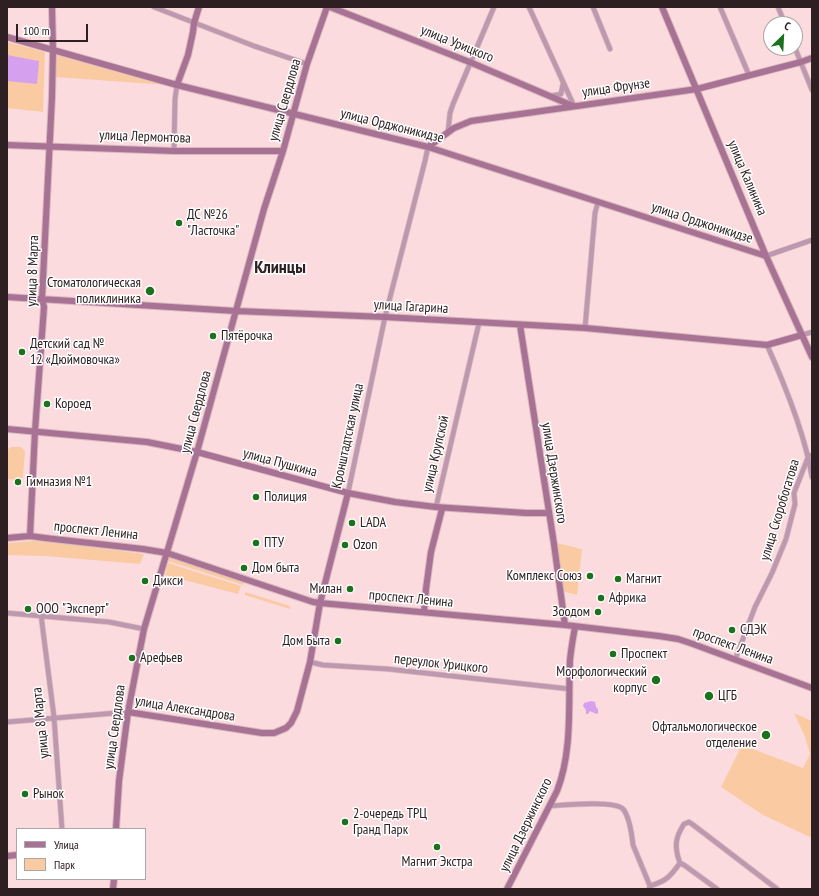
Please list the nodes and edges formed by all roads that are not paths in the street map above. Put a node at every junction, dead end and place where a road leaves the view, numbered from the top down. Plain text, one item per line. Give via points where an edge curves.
1 (52, 7) edge
2 (154, 7) edge
3 (199, 7) edge
4 (327, 7) edge
5 (330, 7) edge
6 (494, 7) edge
7 (529, 7) edge
8 (593, 7) edge
9 (662, 7) edge
10 (720, 7) edge
11 (194, 23) junction
12 (7, 37) edge
13 (610, 49) dead end
14 (53, 50) junction
15 (798, 56) edge
16 (812, 58) edge
17 (801, 62) junction
18 (472, 63) junction
19 (307, 64) junction
20 (749, 75) junction
21 (563, 82) junction
22 (178, 84) junction
23 (697, 89) junction
24 (812, 90) edge
25 (552, 96) junction
26 (574, 106) junction
27 (292, 113) junction
28 (448, 132) junction
29 (7, 145) edge
30 (49, 146) junction
31 (428, 147) junction
32 (174, 151) junction
33 (283, 151) junction
34 (598, 202) junction
35 (812, 240) edge
36 (766, 256) junction
37 (7, 297) edge
38 (42, 299) junction
39 (236, 311) junction
40 (385, 317) junction
41 (479, 323) junction
42 (520, 324) junction
43 (584, 328) junction
44 (812, 332) edge
45 (802, 335) junction
46 (767, 345) junction
47 (812, 357) edge
48 (7, 428) edge
49 (36, 432) junction
50 (198, 452) junction
51 (808, 455) junction
52 (812, 477) edge
53 (348, 493) junction
54 (436, 507) junction
55 (548, 513) junction
56 (30, 536) junction
57 (7, 538) edge
58 (167, 553) junction
59 (320, 603) junction
60 (424, 612) junction
61 (7, 613) edge
62 (41, 615) junction
63 (565, 625) junction
64 (575, 627) junction
65 (144, 629) junction
66 (735, 660) junction
67 (310, 662) junction
68 (812, 688) edge
69 (570, 689) junction
70 (128, 712) junction
71 (54, 717) junction
72 (7, 722) edge
73 (286, 728) joint
74 (550, 806) junction
75 (62, 828) edge
76 (116, 828) edge
77 (680, 863) junction
78 (649, 887) edge
79 (507, 889) edge
80 (717, 889) edge
81 (778, 889) edge

1 - 14 street, улица 8 Марта
2 - 11 street
3 - 11 street
4 - 19 street, улица Свердлова
5 - 18 street, улица Урицкого
6 - 18 street
7 - 21 street
8 - 13 street
9 - 23 street, улица Калинина
10 - 20 street
11 - 19 street
11 - 22 street via 188,55
12 - 14 street, улица Орджоникидзе
14 - 22 street, улица Орджоникидзе
14 - 30 street, улица 8 Марта
15 - 17 street
16 - 17 street, улица Фрунзе
17 - 20 street, улица Фрунзе
17 - 24 street
18 - 25 street, улица Урицкого
18 - 28 street via 453,104
19 - 27 street, улица Свердлова
20 - 23 street, улица Фрунзе
21 - 25 street via 561,94
21 - 26 street
22 - 27 street, улица Орджоникидзе
22 - 32 street via 175,98
23 - 26 street, улица Фрунзе
23 - 36 street, улица Калинина
25 - 26 street, улица Урицкого
26 - 28 street, улица Фрунзе via 471,121
27 - 31 street, улица Орджоникидзе
27 - 33 street, улица Свердлова
28 - 31 street, улица Фрунзе
29 - 30 street, улица Лермонтова
30 - 32 street, улица Лермонтова
30 - 38 street, улица 8 Марта
31 - 34 street, улица Орджоникидзе
31 - 40 street, Кронштадтская улица
32 - 33 street, улица Лермонтова
33 - 39 street, улица Свердлова
34 - 36 street, улица Орджоникидзе
34 - 43 street
35 - 36 street
36 - 45 street, улица Калинина
37 - 38 street, улица Гагарина
38 - 39 street, улица Гагарина
38 - 49 street, улица 8 Марта via 44,307
39 - 40 street, улица Гагарина
39 - 50 street, улица Свердлова
40 - 41 street, улица Гагарина
40 - 53 street, Кронштадтская улица
41 - 42 street, улица Гагарина
41 - 54 street, улица Крупской
42 - 43 street, улица Гагарина
42 - 55 street, улица Дзержинского
43 - 46 street, улица Гагарина
44 - 45 street, улица Гагарина
45 - 46 street, улица Гагарина
45 - 47 street, улица Калинина
46 - 51 street via 780,374
48 - 49 street, улица Пушкина
49 - 50 street, улица Пушкина via 147,442
49 - 56 street, улица 8 Марта
50 - 53 street, улица Пушкина
50 - 58 street, улица Свердлова
51 - 52 street
51 - 66 street, улица Скоробогатова via 794,493 795,504 786,539 755,606
53 - 54 street, улица Пушкина
53 - 59 street, Кронштадтская улица
54 - 55 street, улица Пушкина
54 - 60 street, улица Крупской via 442,509 431,552
55 - 63 street, улица Дзержинского
56 - 57 street, проспект Ленина
56 - 58 street, проспект Ленина via 143,548
58 - 59 street, проспект Ленина
58 - 65 street, улица Свердлова
59 - 60 street, проспект Ленина
59 - 67 street, Кронштадтская улица
60 - 63 street, проспект Ленина
61 - 62 street
62 - 65 street via 109,622
62 - 71 street, улица 8 Марта
63 - 64 street, проспект Ленина
64 - 66 street, проспект Ленина via 678,639
64 - 69 street, улица Дзержинского via 570,659
65 - 70 street, улица Свердлова
66 - 68 street, проспект Ленина
67 - 69 street, переулок Урицкого
67 - 73 street, Кронштадтская улица via 297,711
69 - 74 street, улица Дзержинского via 564,768
70 - 71 street, улица Александрова
70 - 73 street, улица Александрова via 262,733 274,733
70 - 76 street, улица Свердлова
71 - 72 street, улица Александрова
71 - 75 street, улица 8 Марта
74 - 78 street via 608,804 623,810
74 - 79 street, улица Дзержинского
77 - 78 street via 663,882
77 - 80 street
77 - 81 street via 676,851 677,835 688,822

